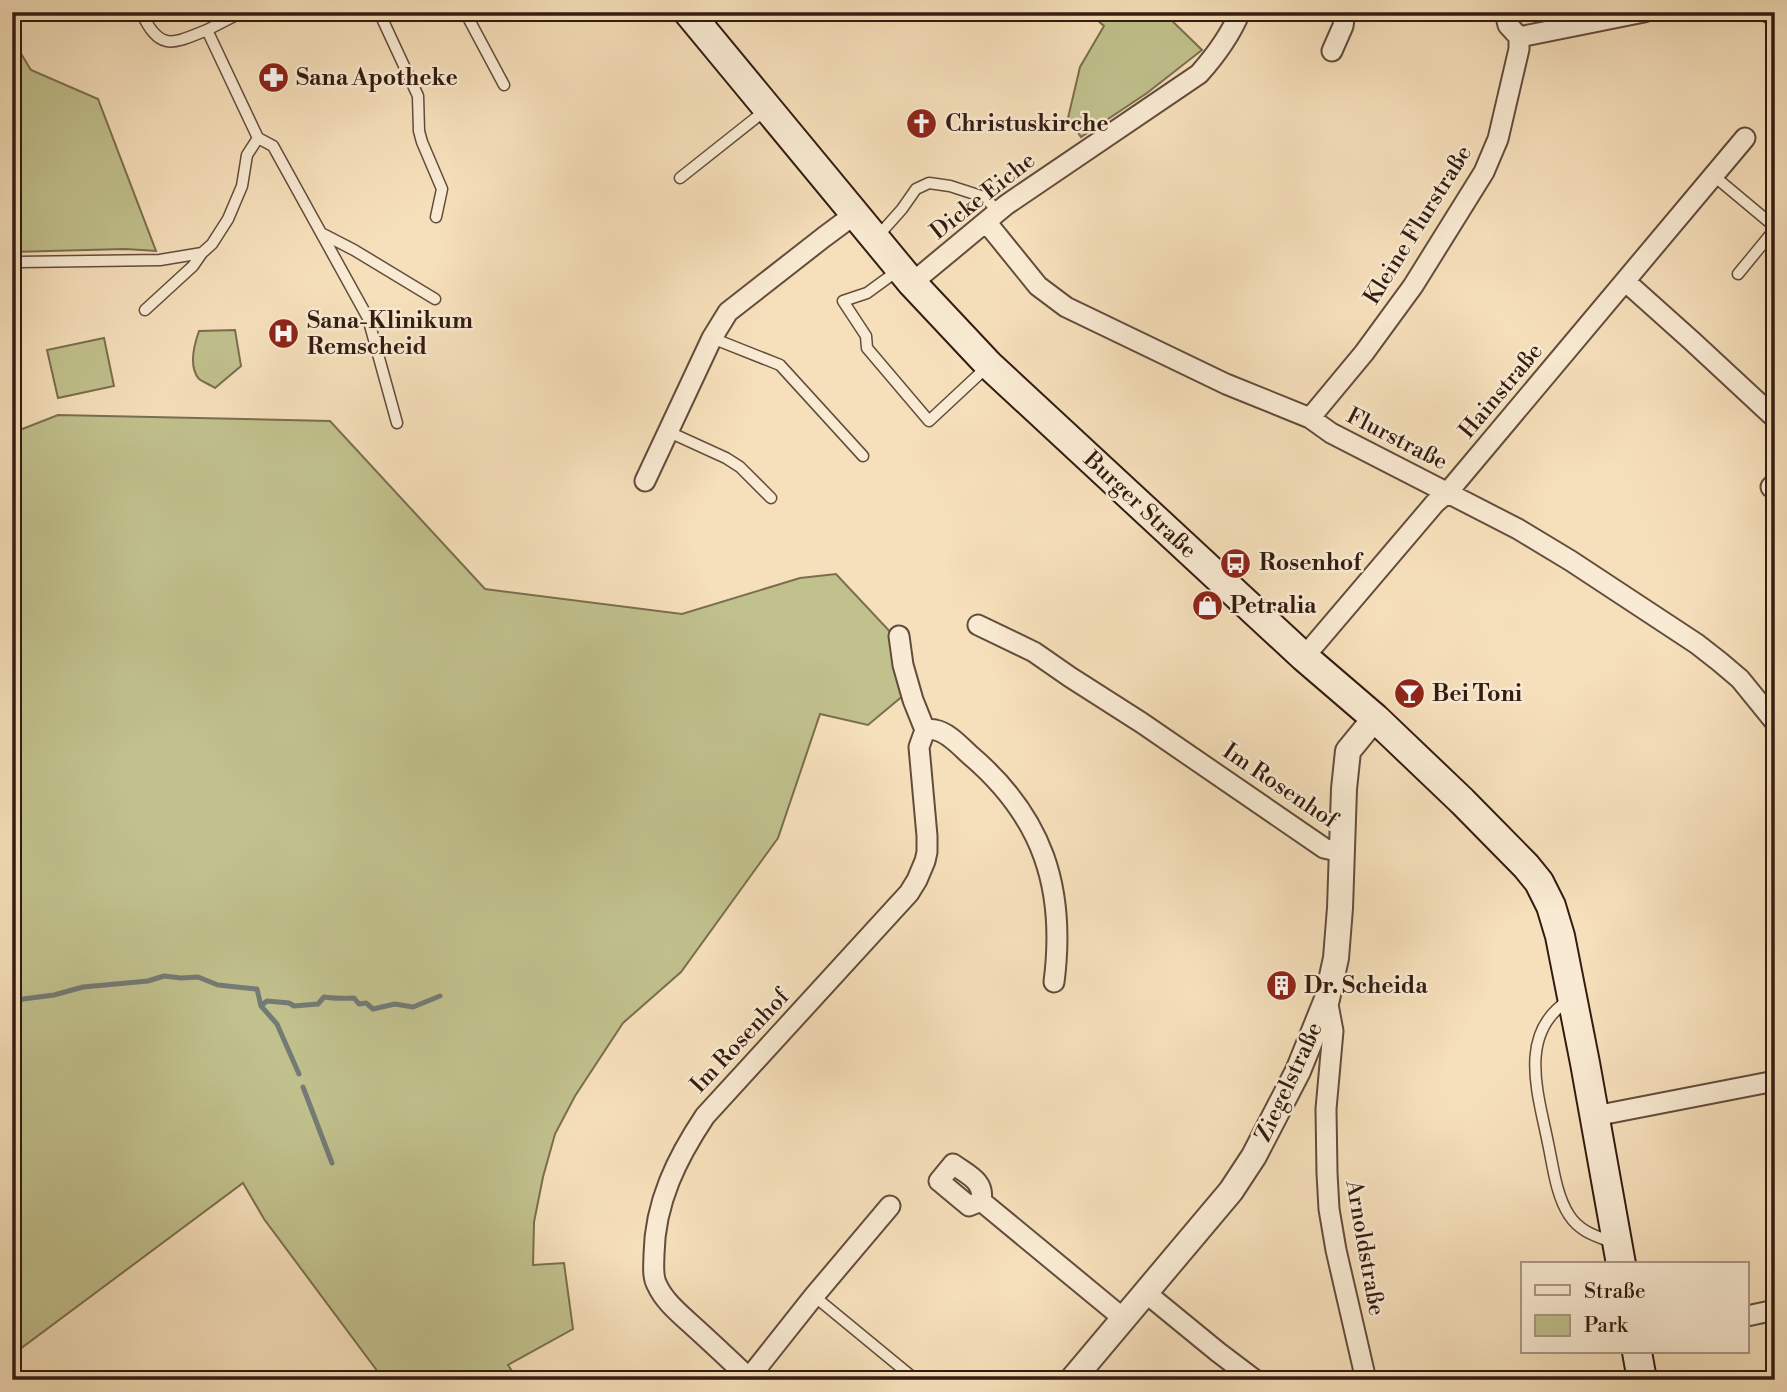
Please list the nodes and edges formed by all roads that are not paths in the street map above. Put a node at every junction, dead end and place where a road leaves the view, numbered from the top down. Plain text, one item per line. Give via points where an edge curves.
1 (141, 12) edge
2 (242, 12) edge
3 (379, 12) edge
4 (465, 12) edge
5 (688, 12) edge
6 (1240, 12) edge
7 (1345, 12) edge
8 (1505, 12) edge
9 (1644, 12) edge
10 (1758, 12) edge
11 (1775, 22) edge
12 (207, 30) junction
13 (1519, 37) junction
14 (1332, 51) dead end
15 (505, 85) dead end
16 (767, 109) junction
17 (258, 138) junction
18 (1745, 138) dead end
19 (1714, 176) junction
20 (680, 178) dead end
21 (855, 214) junction
22 (993, 217) junction
23 (436, 218) dead end
24 (1775, 228) edge
25 (320, 232) junction
26 (876, 239) junction
27 (202, 253) junction
28 (12, 265) edge
29 (1738, 274) dead end
30 (906, 276) junction
31 (1625, 281) junction
32 (435, 299) dead end
33 (145, 310) dead end
34 (712, 338) junction
35 (989, 365) junction
36 (1310, 418) junction
37 (1775, 418) edge
38 (397, 423) dead end
39 (669, 432) junction
40 (863, 456) dead end
41 (645, 481) dead end
42 (1775, 483) edge
43 (1775, 490) edge
44 (1448, 492) junction
45 (771, 498) dead end
46 (978, 625) dead end
47 (899, 636) dead end
48 (1304, 657) junction
49 (1375, 718) junction
50 (1775, 722) edge
51 (925, 730) junction
52 (1342, 852) junction
53 (1054, 982) dead end
54 (1572, 998) junction
55 (1327, 999) junction
56 (1775, 1081) edge
57 (1595, 1116) junction
58 (981, 1201) dead end
59 (890, 1206) dead end
60 (1620, 1254) edge
61 (1146, 1293) junction
62 (814, 1296) junction
63 (1775, 1310) edge
64 (1748, 1316) edge
65 (1124, 1319) junction
66 (1637, 1354) edge
67 (750, 1379) edge
68 (916, 1380) edge
69 (1072, 1380) edge
70 (1255, 1380) edge
71 (1366, 1380) edge
72 (1643, 1380) edge

1 - 12 lane via 149,30 162,40 177,42
2 - 12 lane
3 - 23 lane via 418,96 419,131 442,189
4 - 15 lane
5 - 16 main road, Burger Straße
6 - 22 street, Dicke Eiche via 1216,55 1199,74
7 - 14 street
8 - 13 street via 1507,25
9 - 13 street
10 - 11 lane
12 - 17 lane
13 - 36 street, Kleine Flurstraße via 1497,139 1484,172 1413,286
16 - 20 lane
16 - 21 main road, Burger Straße
17 - 25 lane via 273,146
17 - 27 lane via 247,155 242,186 228,219
18 - 19 street, Hainstraße
19 - 24 lane
19 - 31 street, Hainstraße
21 - 26 main road, Burger Straße
21 - 34 street via 728,312
22 - 26 lane via 984,197 929,183 916,189
22 - 30 street, Dicke Eiche
22 - 36 street, Flurstraße via 1038,286 1066,307 1226,384
24 - 29 lane
25 - 32 lane
25 - 38 lane via 368,318
26 - 30 main road, Burger Straße
27 - 28 lane via 160,260 20,261
27 - 33 lane via 193,267
30 - 35 main road, Burger Straße
30 - 35 lane via 843,301 866,336 867,348 929,421
31 - 37 street
31 - 44 street, Hainstraße
34 - 39 street
34 - 40 lane via 780,365
35 - 48 main road, Burger Straße
36 - 44 street, Flurstraße
39 - 41 street
39 - 45 lane via 740,467
42 - 43 street
44 - 48 street, Hainstraße
44 - 50 street, Flurstraße via 1518,528 1697,644 1740,679
46 - 52 street, Im Rosenhof via 1034,652 1324,848
47 - 51 street, Im Rosenhof via 903,665
48 - 49 main road, Burger Straße
49 - 52 street, Ziegelstraße via 1348,751
49 - 54 main road, Burger Straße via 1539,882 1560,936
51 - 53 street via 948,736 976,760 1006,790 1035,835 1055,899 1058,953
51 - 67 street, Im Rosenhof via 919,747 927,852 917,880 705,1116 672,1173 659,1211 654,1241 656,1284 679,1313
52 - 55 street, Ziegelstraße via 1336,958
54 - 57 main road, Burger Straße
54 - 60 lane, Burger Straße via 1556,1008 1541,1029 1535,1080 1569,1215 1585,1232
55 - 61 street, Ziegelstraße via 1298,1071 1249,1164
55 - 71 street, Arnoldstraße via 1333,1031 1326,1109 1329,1209
56 - 57 street
57 - 60 main road, Burger Straße
58 - 65 street
59 - 62 street, Im Rosenhof
61 - 65 street, Ziegelstraße
61 - 70 street
62 - 67 street, Im Rosenhof
62 - 68 lane
63 - 64 street
65 - 69 street, Ziegelstraße
66 - 72 main road

